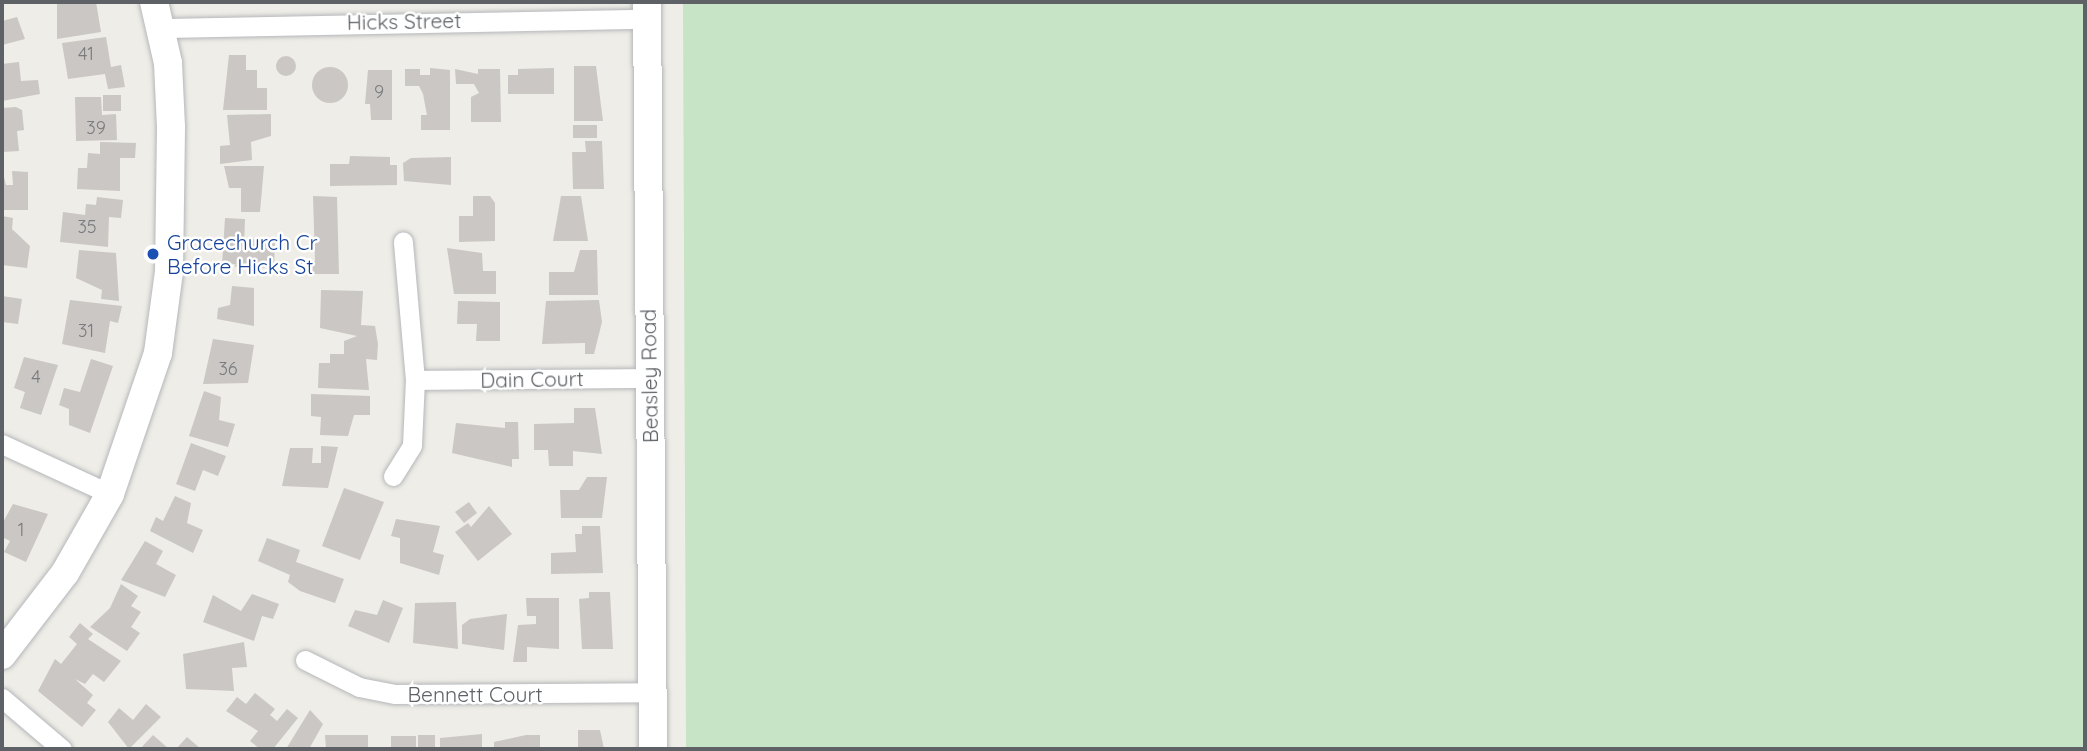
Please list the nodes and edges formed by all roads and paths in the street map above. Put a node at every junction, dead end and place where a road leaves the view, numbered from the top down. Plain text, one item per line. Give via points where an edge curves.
1 (641, 11) edge
2 (158, 15) edge
3 (403, 242) dead end
4 (644, 378) junction
5 (415, 380) junction
6 (2, 444) edge
7 (393, 476) dead end
8 (110, 494) junction
9 (2, 655) edge
10 (305, 660) dead end
11 (647, 692) junction
12 (2, 698) edge
13 (62, 749) edge
14 (642, 749) edge
15 (653, 749) edge

1 - 2 street, Hicks Street
1 - 4 main road, Beasley Road
2 - 8 main road via 171,127 166,310 147,395
3 - 5 street
4 - 5 street, Dain Court
4 - 11 main road, Beasley Road
5 - 7 street via 412,445
6 - 8 street
8 - 9 main road via 65,573
10 - 11 street, Bennett Court via 359,687 395,694
11 - 14 main road, Beasley Road
11 - 15 main road, Beasley Road
12 - 13 street

